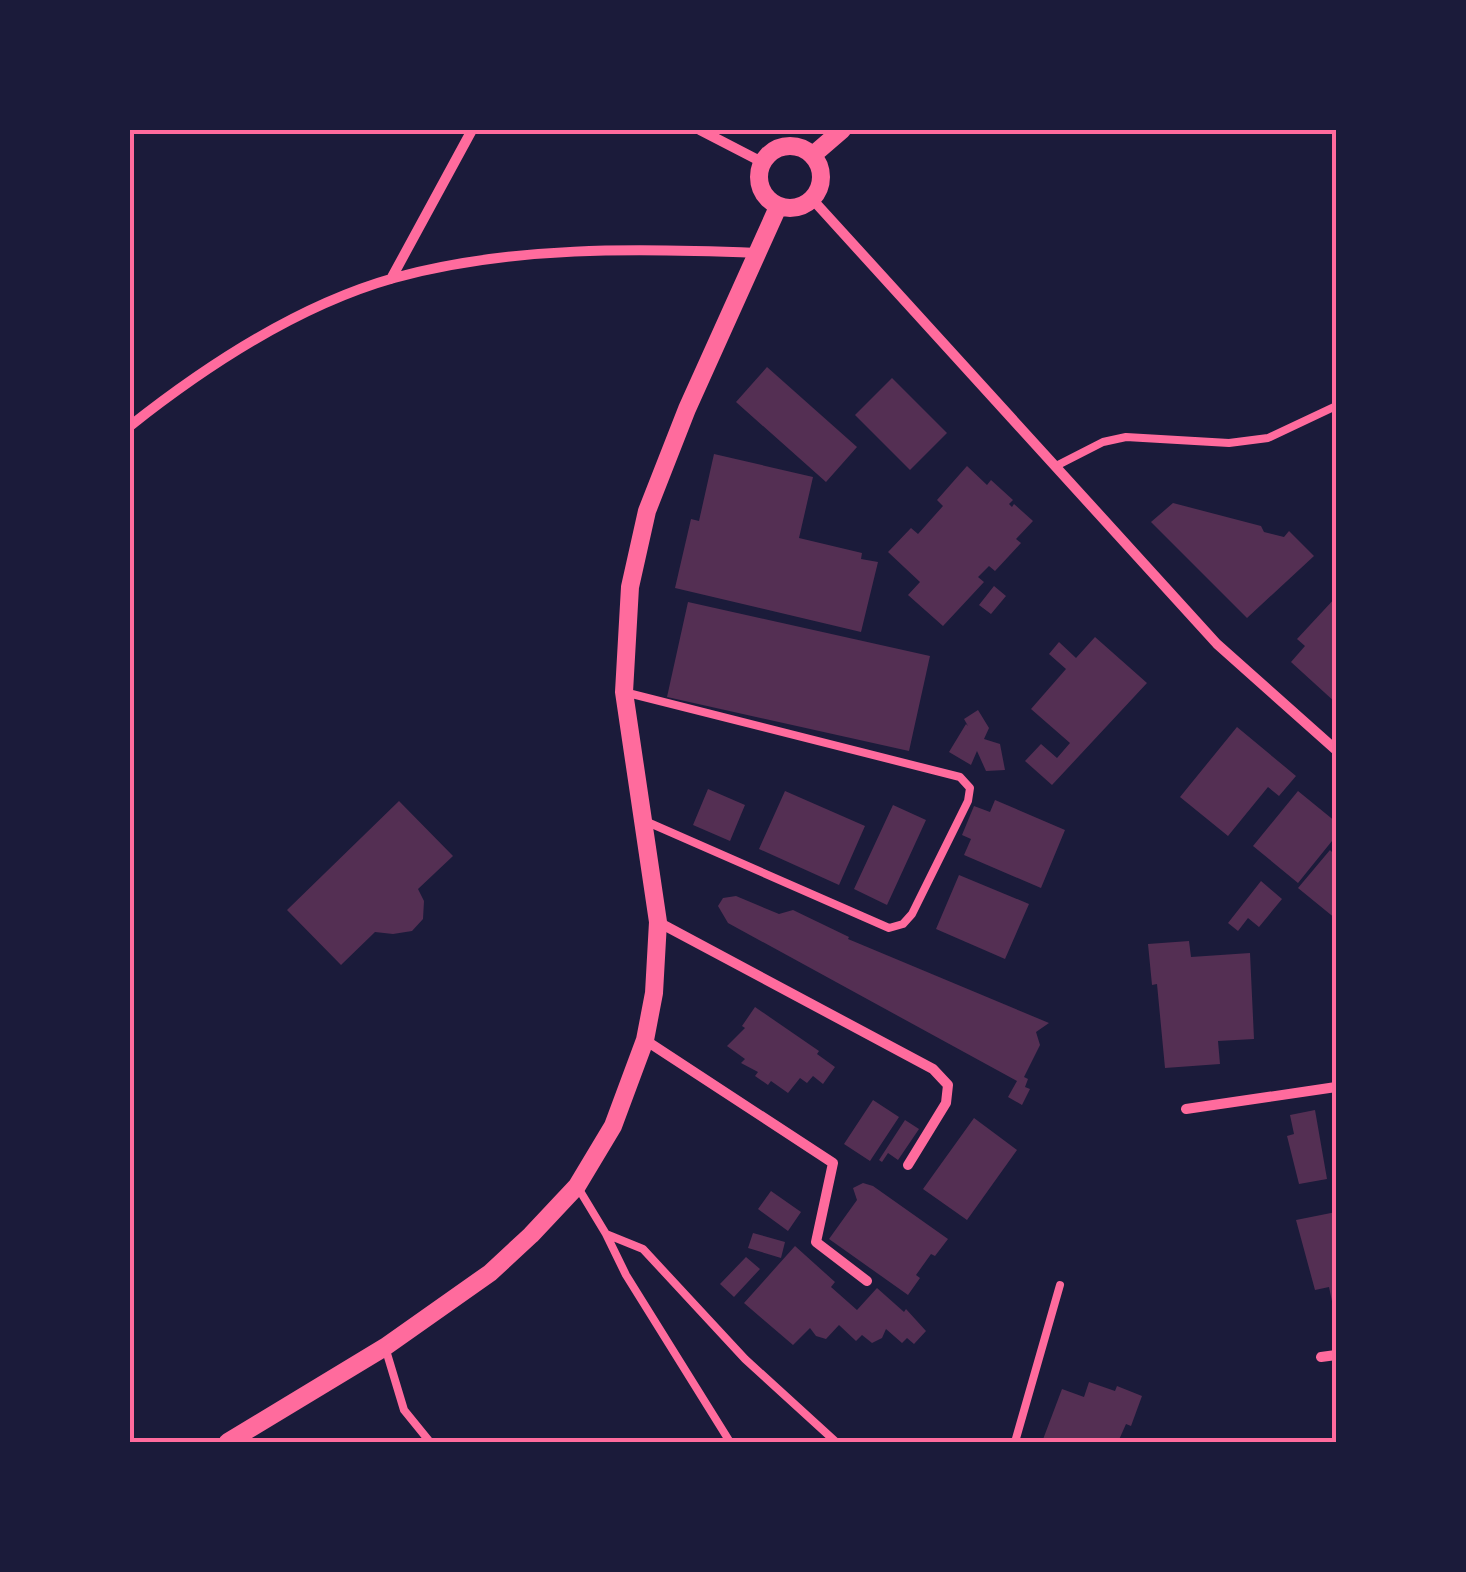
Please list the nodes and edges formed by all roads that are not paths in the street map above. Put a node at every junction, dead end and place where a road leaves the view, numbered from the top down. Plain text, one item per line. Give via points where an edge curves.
1 (472, 130) edge
2 (700, 130) edge
3 (725, 130) edge
4 (842, 130) edge
5 (727, 144) junction
6 (813, 155) junction
7 (762, 162) junction
8 (812, 200) junction
9 (778, 206) junction
10 (757, 253) junction
11 (391, 279) junction
12 (1336, 406) edge
13 (130, 426) edge
14 (1056, 466) junction
15 (624, 692) junction
16 (1336, 750) edge
17 (641, 820) junction
18 (658, 922) junction
19 (645, 1040) junction
20 (1336, 1087) edge
21 (1186, 1110) dead end
22 (908, 1165) dead end
23 (577, 1186) junction
24 (606, 1234) junction
25 (867, 1281) dead end
26 (1060, 1285) dead end
27 (384, 1348) junction
28 (1336, 1355) edge
29 (1321, 1357) dead end
30 (228, 1442) edge
31 (430, 1442) edge
32 (730, 1442) edge
33 (836, 1442) edge
34 (1014, 1442) edge

1 - 11 street
2 - 5 street
3 - 5 street
4 - 6 street
5 - 7 street
6 - 7 street via 792,146 770,152
6 - 8 street via 822,178
7 - 9 street via 758,182
8 - 9 street via 796,208
8 - 14 street
9 - 10 street
10 - 11 street via 532,254
10 - 15 street via 647,511 630,586
11 - 13 street via 318,307 221,360
12 - 14 lane via 1268,438 1228,444 1126,437
14 - 16 street via 1217,644
15 - 17 street
15 - 17 lane via 960,778 970,788 912,914 890,928
17 - 18 street
18 - 19 street
18 - 22 street via 933,1068 948,1085 946,1104
19 - 23 street via 612,1126
19 - 25 street via 833,1163 816,1242
20 - 21 street
23 - 24 lane
23 - 27 street via 490,1273
24 - 32 lane
24 - 33 lane via 642,1249 745,1359
26 - 34 lane
27 - 30 street
27 - 31 lane via 404,1410
28 - 29 street

